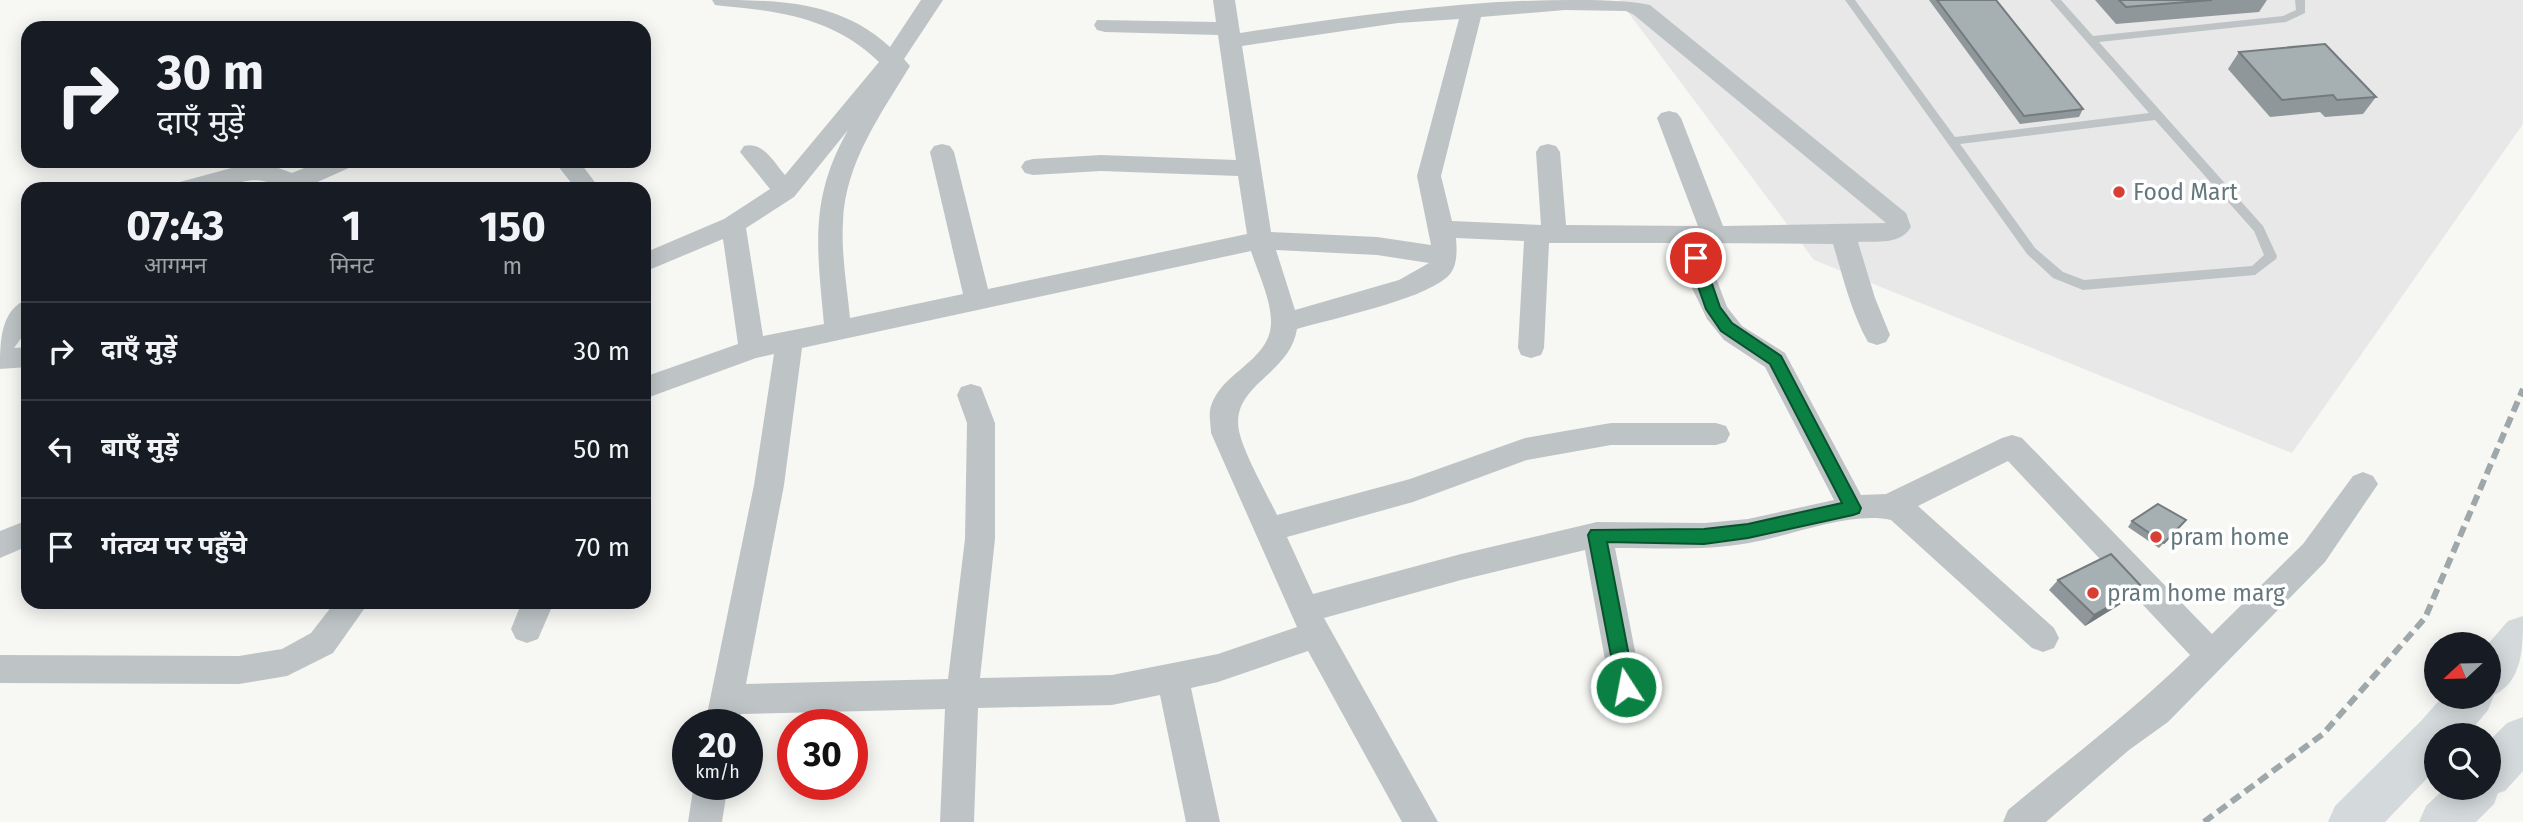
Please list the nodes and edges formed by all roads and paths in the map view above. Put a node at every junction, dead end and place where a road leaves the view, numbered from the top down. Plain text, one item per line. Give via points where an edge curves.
1 (723, 0) edge
2 (932, 0) edge
3 (1224, 0) edge
4 (1850, 0) edge
5 (2055, 0) edge
6 (2300, 0) edge
7 (1563, 2) edge
8 (789, 4) edge
9 (1472, 11) junction
10 (1105, 25) dead end
11 (1228, 35) junction
12 (2090, 40) junction
13 (891, 61) junction
14 (2158, 116) junction
15 (1670, 118) dead end
16 (1951, 141) junction
17 (752, 152) dead end
18 (942, 152) dead end
19 (1548, 152) dead end
20 (1033, 167) dead end
21 (328, 168) edge
22 (572, 168) edge
23 (1248, 168) junction
24 (210, 182) edge
25 (285, 182) edge
26 (298, 182) edge
27 (584, 182) edge
28 (785, 191) junction
29 (733, 225) junction
30 (1443, 229) junction
31 (1700, 233) junction
32 (1545, 234) junction
33 (1843, 234) junction
34 (1260, 240) junction
35 (1446, 256) junction
36 (651, 260) edge
37 (977, 299) junction
38 (21, 318) edge
39 (1284, 323) junction
40 (838, 329) junction
41 (1877, 335) dead end
42 (790, 340) junction
43 (0, 347) edge
44 (1531, 348) dead end
45 (752, 349) junction
46 (21, 358) edge
47 (0, 359) edge
48 (651, 385) edge
49 (971, 395) dead end
50 (1716, 434) dead end
51 (2363, 484) dead end
52 (1888, 507) junction
53 (1853, 508) junction
54 (1270, 529) junction
55 (1597, 535) junction
56 (21, 536) edge
57 (0, 545) edge
58 (347, 609) edge
59 (1311, 623) junction
60 (2523, 635) edge
61 (2043, 638) dead end
62 (2211, 655) junction
63 (2501, 661) edge
64 (0, 669) edge
65 (1172, 678) junction
66 (1626, 687) dead end
67 (962, 694) junction
68 (726, 709) edge
69 (763, 709) edge
70 (2461, 709) edge
71 (2448, 723) edge
72 (2424, 749) edge
73 (708, 800) edge
74 (2465, 800) edge
75 (705, 822) edge
76 (957, 822) edge
77 (1203, 822) edge
78 (1420, 822) edge
79 (2020, 822) edge
80 (2352, 822) edge
81 (2443, 822) edge

1 - 8 street
2 - 13 street
3 - 11 street
4 - 16 lane
5 - 12 lane
6 - 12 lane via 2301,11 2286,19
7 - 9 street
7 - 33 street via 1628,5 1642,10 1897,219 1899,227 1890,232
8 - 13 street via 839,22 870,40
9 - 11 street
9 - 30 street via 1429,176
10 - 11 street
11 - 23 street
12 - 14 lane
13 - 28 street
13 - 40 street via 899,66 858,134 836,185 830,229
14 - 16 lane
14 - 16 lane via 2259,229 2271,256 2255,270 2083,285 2058,275 2031,251
15 - 31 street
17 - 28 street
18 - 37 street
19 - 32 street
20 - 23 street via 1101,163
21 - 26 street
22 - 27 street
23 - 34 street
24 - 25 street via 250,171 265,171
28 - 29 street
29 - 36 street
29 - 45 street
30 - 32 street
30 - 35 street
31 - 32 street
31 - 33 street
31 - 53 street via 1713,309 1736,336 1775,360
32 - 44 street
33 - 41 street
34 - 35 street via 1377,246
34 - 37 street
34 - 39 street
35 - 39 street via 1439,271 1408,287
37 - 40 street
38 - 43 street
39 - 54 street via 1271,359 1235,389 1224,410 1225,433
40 - 42 street
42 - 45 street
42 - 68 street via 769,485
45 - 48 street
46 - 47 street
49 - 67 street via 981,423 980,539
50 - 54 street via 1611,434 1525,449 1413,490
51 - 62 street via 2314,553
52 - 53 street
52 - 61 street via 1916,521
52 - 62 street via 2012,446
53 - 55 street via 1704,536
54 - 59 street
55 - 59 street via 1461,566
55 - 66 street
56 - 57 street
58 - 64 street via 323,643 287,662 239,670
59 - 65 street via 1218,668
59 - 78 street
60 - 63 highway
62 - 79 street via 2156,711
65 - 67 street via 1112,690
65 - 77 street
67 - 69 street
67 - 76 street
70 - 71 highway
72 - 80 highway
73 - 75 street
74 - 81 highway

